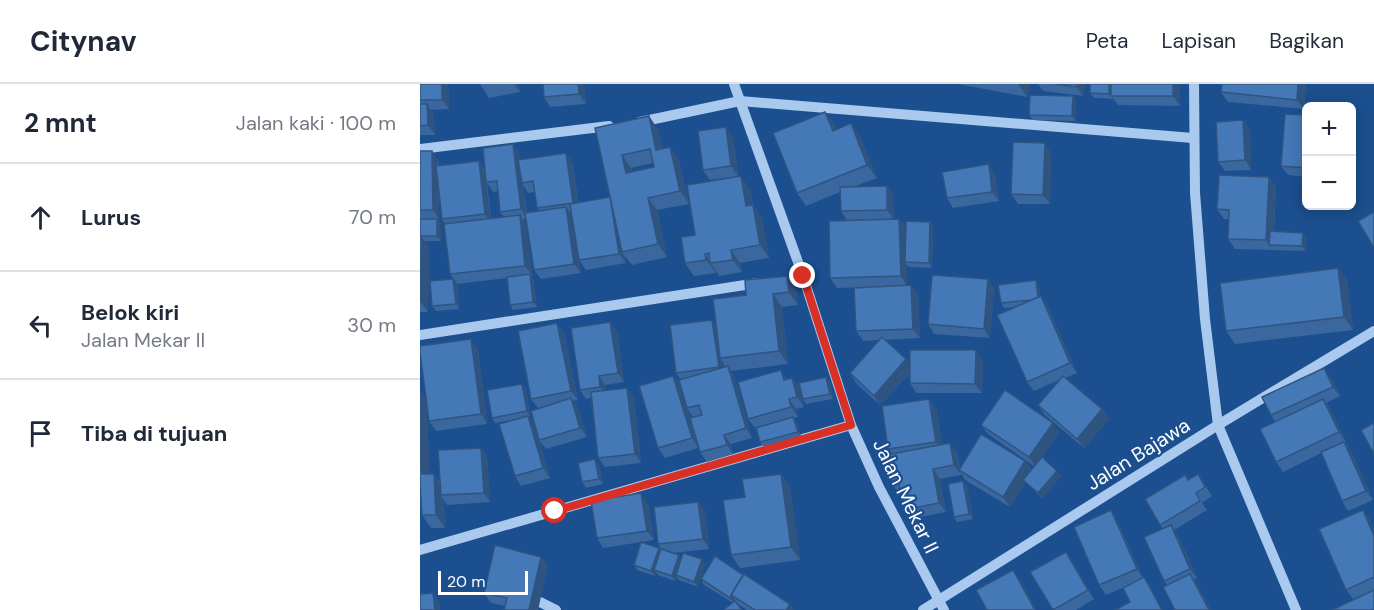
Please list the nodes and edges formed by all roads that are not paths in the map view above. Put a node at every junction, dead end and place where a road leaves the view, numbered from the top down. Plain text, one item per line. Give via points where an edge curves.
1 (734, 84) edge
2 (1194, 84) edge
3 (740, 101) junction
4 (630, 123) edge
5 (618, 125) edge
6 (1194, 138) junction
7 (420, 149) edge
8 (768, 281) edge
9 (1374, 331) edge
10 (420, 335) edge
11 (851, 425) junction
12 (1218, 425) junction
13 (420, 550) edge
14 (540, 602) dead end
15 (941, 605) edge
16 (556, 610) edge
17 (923, 610) edge
18 (1296, 610) edge

1 - 3 street, Jalan Mekar II
2 - 6 street
3 - 4 street
3 - 6 street
3 - 11 street, Jalan Mekar II via 797,277
5 - 7 street
6 - 12 street via 1205,319
8 - 10 street
9 - 12 street, Jalan Bajawa
11 - 13 street
11 - 15 street, Jalan Mekar II
12 - 15 street, Jalan Bajawa
12 - 18 street
14 - 16 street
15 - 17 street, Jalan Bajawa

